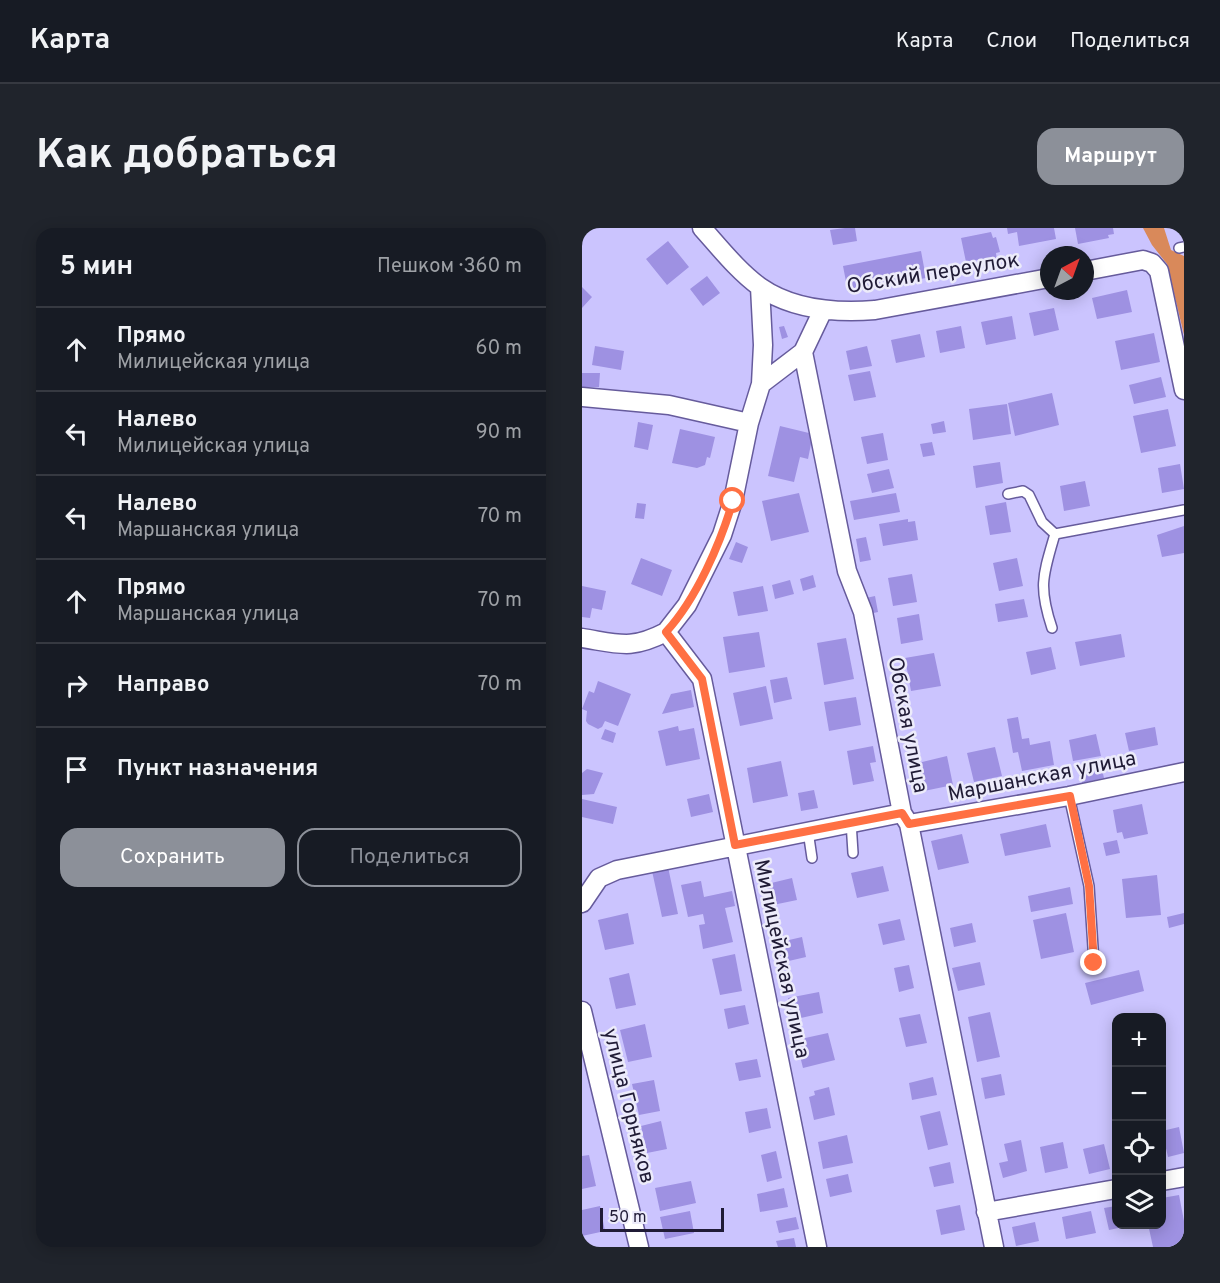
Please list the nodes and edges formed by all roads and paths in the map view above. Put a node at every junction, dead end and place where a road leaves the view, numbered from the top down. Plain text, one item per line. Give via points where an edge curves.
1 (702, 228) edge
2 (1094, 269) edge
3 (1040, 280) edge
4 (760, 287) junction
5 (823, 310) junction
6 (803, 352) junction
7 (761, 384) junction
8 (1184, 390) edge
9 (582, 397) edge
10 (749, 423) junction
11 (1008, 494) dead end
12 (1184, 510) edge
13 (1055, 534) junction
14 (1052, 628) dead end
15 (666, 632) junction
16 (582, 638) edge
17 (1184, 772) edge
18 (1070, 796) junction
19 (905, 818) junction
20 (851, 822) junction
21 (808, 831) junction
22 (735, 845) junction
23 (853, 853) dead end
24 (812, 858) dead end
25 (582, 900) edge
26 (1094, 963) dead end
27 (582, 1011) edge
28 (1184, 1177) edge
29 (1166, 1180) edge
30 (1112, 1190) edge
31 (986, 1212) junction
32 (639, 1247) edge
33 (817, 1247) edge
34 (994, 1247) edge

1 - 4 street, Обский переулок
2 - 8 street via 1143,260 1159,271
3 - 5 street, Обский переулок via 875,310
4 - 5 street, Обский переулок via 778,297
4 - 7 street
5 - 6 street
6 - 7 street
6 - 19 street, Обская улица via 847,571 863,612
7 - 10 street
9 - 10 street via 669,405
10 - 15 street via 723,535 687,605
11 - 13 lane via 1023,491 1029,495 1042,522
12 - 13 lane
13 - 14 lane via 1043,576 1043,602
15 - 16 street via 646,642 626,645
15 - 22 street, Милицейская улица via 702,679
17 - 18 street, Маршанская улица
18 - 19 street, Маршанская улица
18 - 26 lane via 1089,886
19 - 20 street, Маршанская улица
19 - 31 street, Обская улица
20 - 21 street, Маршанская улица
20 - 23 lane
21 - 22 street, Маршанская улица
21 - 24 lane
22 - 25 street, Маршанская улица via 616,870 599,878
22 - 33 street, Милицейская улица
27 - 32 street, улица Горняков
28 - 29 street
30 - 31 street
31 - 34 street, Обская улица

